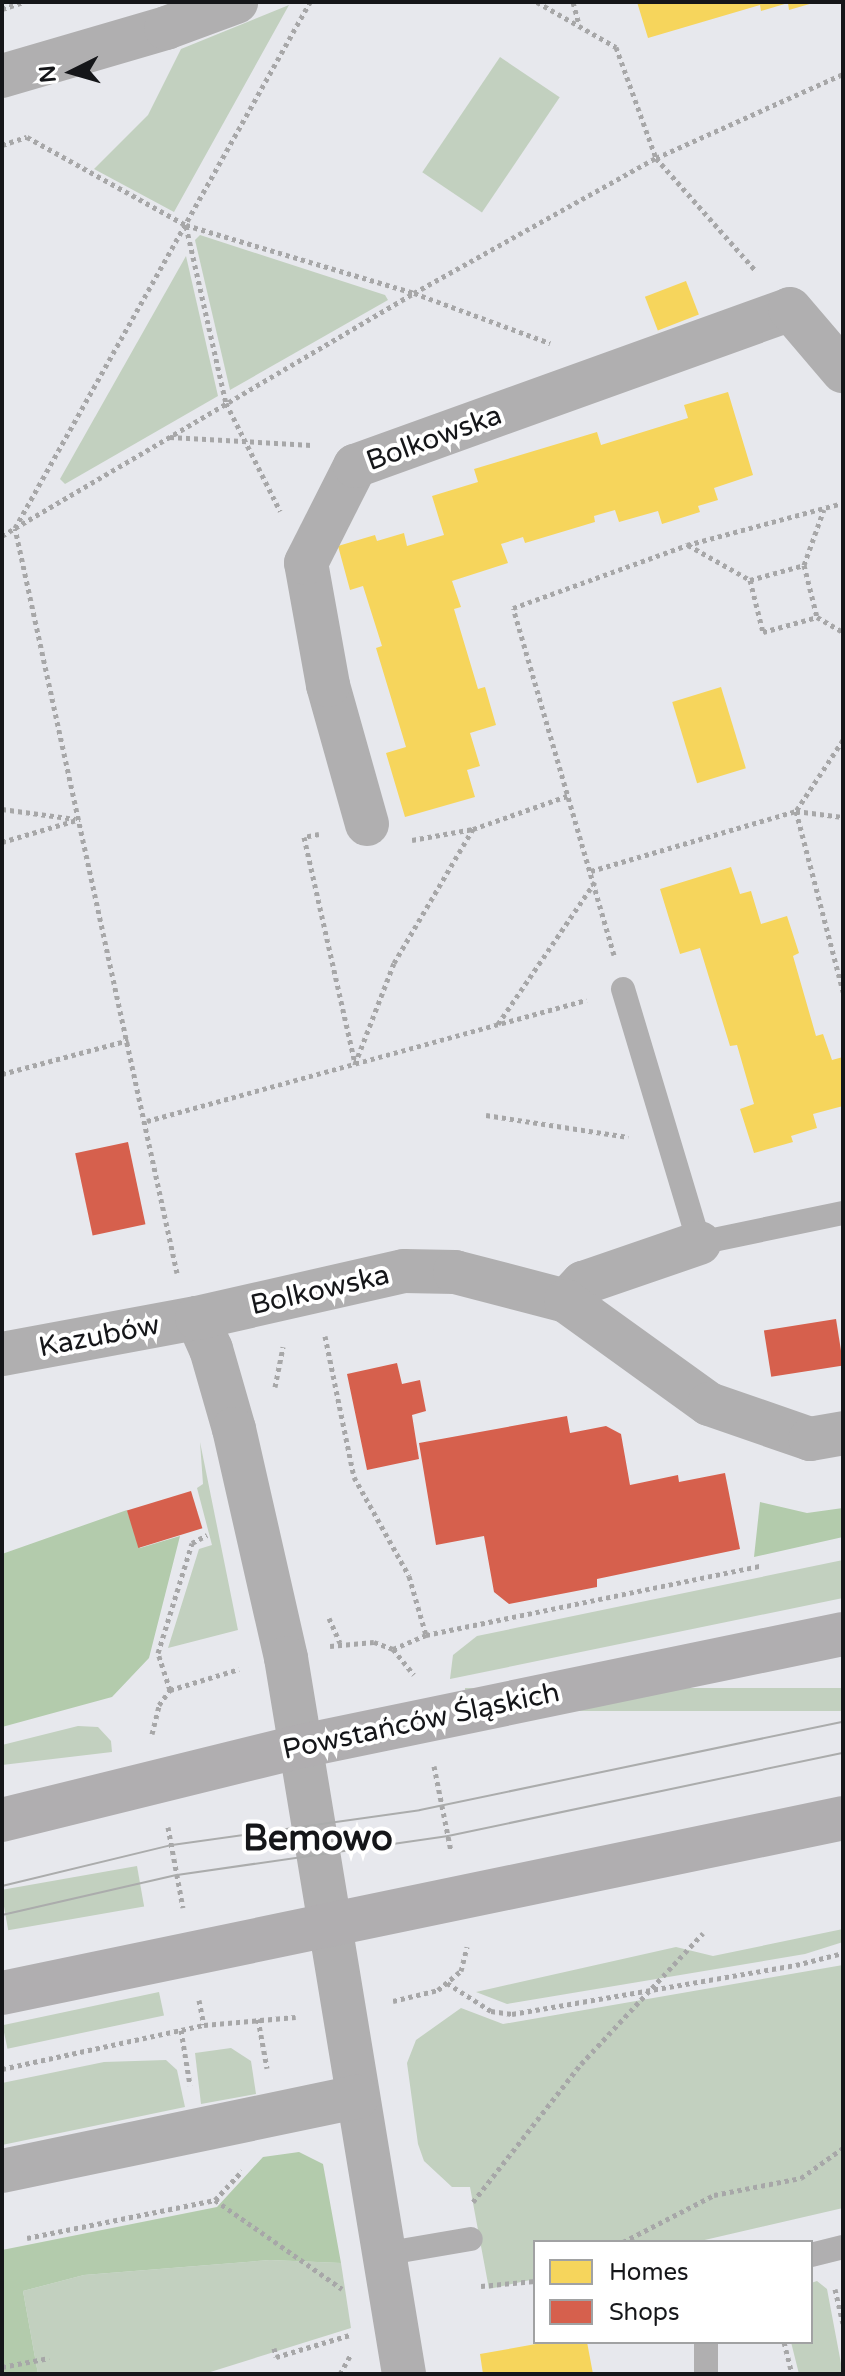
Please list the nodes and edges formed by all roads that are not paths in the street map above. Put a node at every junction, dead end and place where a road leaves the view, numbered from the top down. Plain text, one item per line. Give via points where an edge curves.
1 (236, 2) edge
2 (2, 76) edge
3 (843, 371) edge
4 (367, 824) road end
5 (623, 989) road end
6 (843, 1213) edge
7 (699, 1243) junction
8 (566, 1301) junction
9 (197, 1318) junction
10 (2, 1354) edge
11 (843, 1433) edge
12 (843, 1634) edge
13 (302, 1746) junction
14 (843, 1818) edge
15 (2, 1820) edge
16 (330, 1926) junction
17 (2, 1993) edge
18 (357, 2097) junction
19 (2, 2171) edge
20 (471, 2239) dead end
21 (843, 2247) edge
22 (383, 2254) junction
23 (813, 2254) edge
24 (706, 2344) edge
25 (404, 2374) edge
26 (706, 2374) edge

1 - 2 street
3 - 4 street, Bolkowska via 790,309 355,466 306,563 328,685
5 - 7 lane
6 - 7 lane
7 - 8 street via 583,1283
8 - 9 street, Bolkowska via 455,1272 404,1271
8 - 11 street, Bolkowska via 709,1404 810,1439
9 - 10 street, Kazubów
9 - 13 street via 234,1429
12 - 13 main road, Powstańców Śląskich
13 - 15 main road, Powstańców Śląskich
13 - 16 street
14 - 16 main road
16 - 17 main road
16 - 18 street
18 - 19 street
18 - 22 street
20 - 22 lane
21 - 23 lane
22 - 25 street
24 - 26 lane

